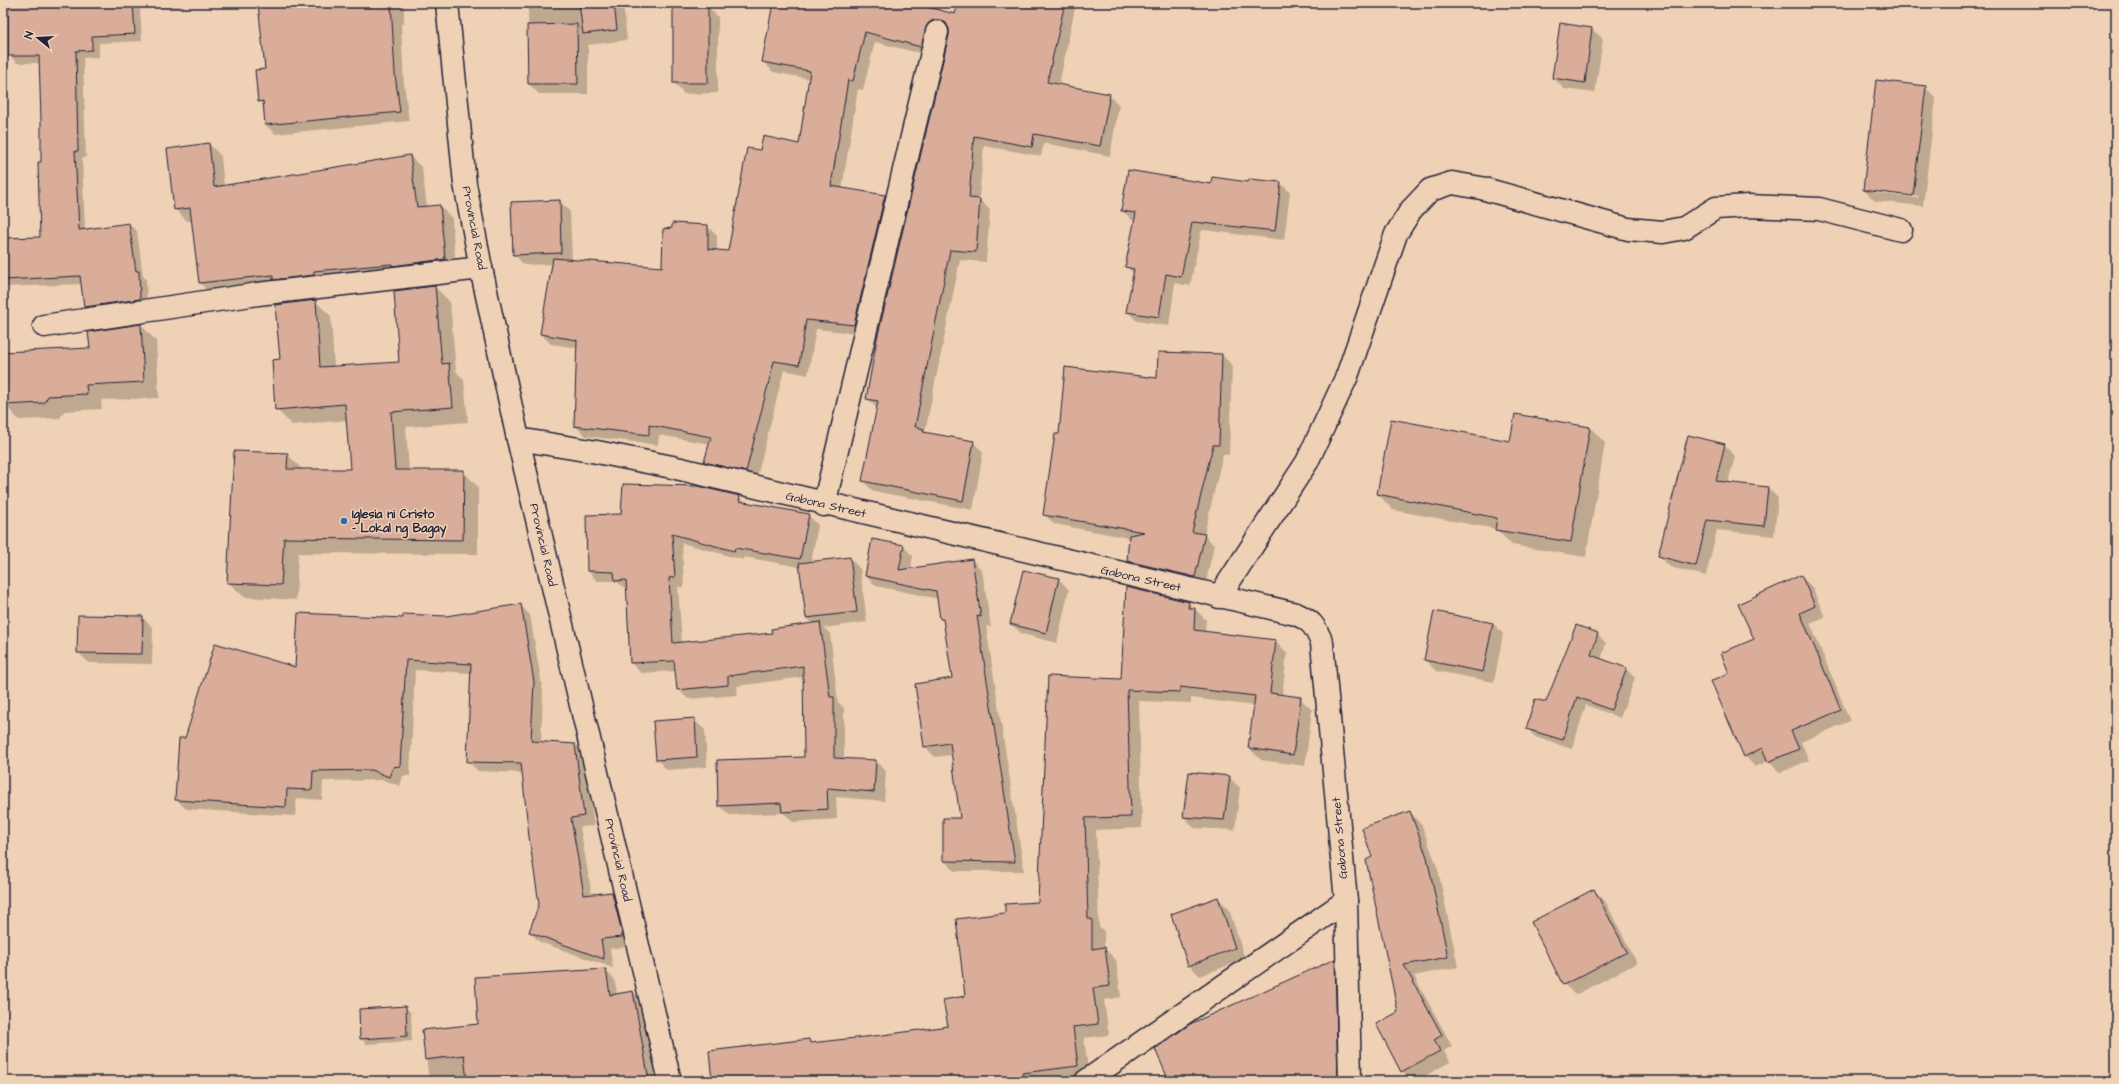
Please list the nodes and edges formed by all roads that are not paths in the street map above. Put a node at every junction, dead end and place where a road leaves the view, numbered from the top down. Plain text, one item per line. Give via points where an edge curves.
1 (447, 3) edge
2 (937, 32) dead end
3 (1901, 230) dead end
4 (481, 268) junction
5 (44, 326) dead end
6 (518, 439) junction
7 (824, 505) junction
8 (1219, 597) junction
9 (1346, 901) junction
10 (670, 1081) edge
11 (1086, 1081) edge
12 (1350, 1081) edge

1 - 4 street, Provincial Road via 465,184
2 - 7 street
3 - 8 street via 1819,209 1748,206 1716,208 1684,228 1663,232 1628,229 1481,188 1452,183 1430,190 1411,210 1396,234 1348,376 1307,462
4 - 5 street via 258,294
4 - 6 street, Provincial Road
6 - 7 street, Gabona Street via 672,467
6 - 10 street, Provincial Road
7 - 8 street, Gabona Street
8 - 9 street, Gabona Street via 1296,614 1309,620 1317,629 1322,642
9 - 11 street
9 - 12 street, Gabona Street

